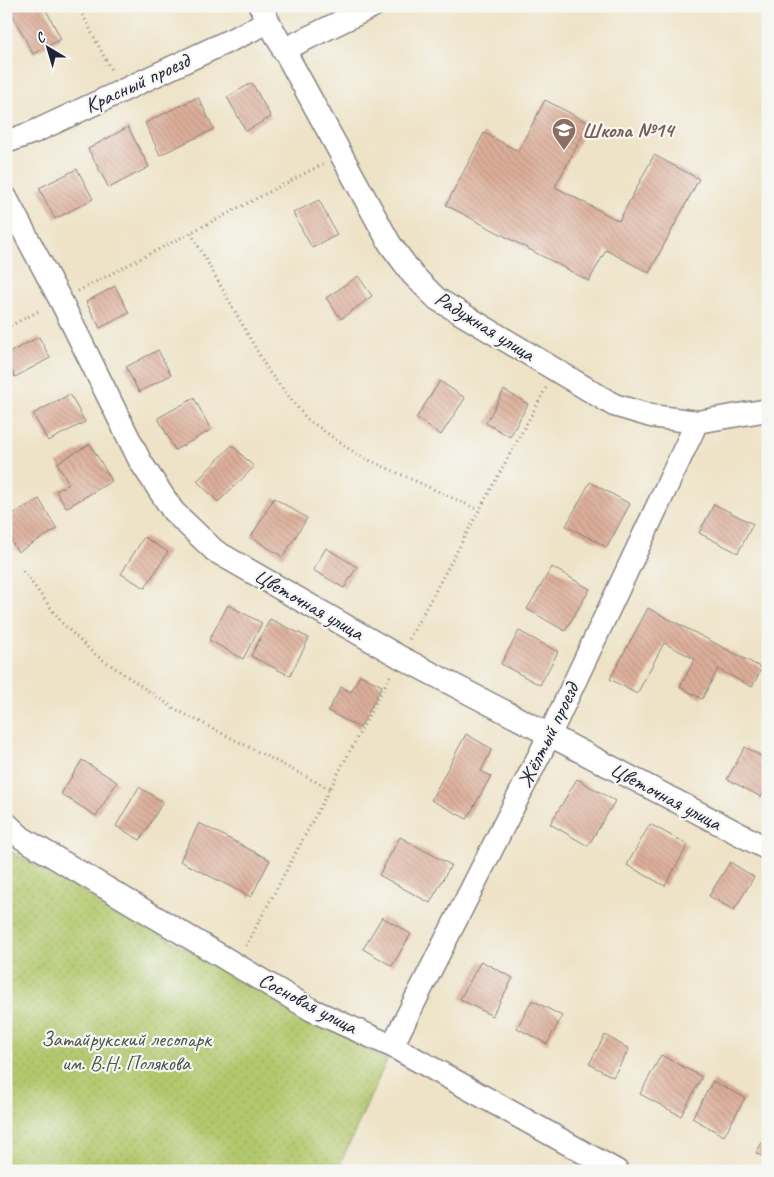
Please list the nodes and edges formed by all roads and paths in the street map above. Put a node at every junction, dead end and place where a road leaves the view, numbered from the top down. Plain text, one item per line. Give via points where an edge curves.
1 (78, 6) edge
2 (373, 6) edge
3 (264, 14) edge
4 (283, 50) junction
5 (122, 91) junction
6 (6, 142) edge
7 (341, 155) junction
8 (6, 198) edge
9 (191, 233) junction
10 (61, 300) junction
11 (6, 328) edge
12 (556, 370) junction
13 (768, 410) edge
14 (697, 422) junction
15 (479, 510) junction
16 (23, 571) dead end
17 (400, 657) junction
18 (550, 734) junction
19 (330, 789) junction
20 (6, 823) edge
21 (768, 849) edge
22 (236, 965) junction
23 (392, 1046) junction
24 (617, 1171) edge

1 - 5 path
2 - 4 street
3 - 4 street, Радужная улица
3 - 5 street, Красный проезд
4 - 7 street, Радужная улица
5 - 6 street, Красный проезд
7 - 9 path
7 - 12 street, Радужная улица via 390,244 413,275 437,299
8 - 10 street, Цветочная улица
9 - 10 path
9 - 15 path via 269,372 306,418 356,454
10 - 11 path
10 - 17 street, Цветочная улица via 140,460 173,511 216,551
12 - 14 street, Радужная улица via 614,405 651,416
12 - 15 path
13 - 14 street, Радужная улица
14 - 18 street, Жёлтый проезд
15 - 17 path
16 - 19 path via 62,623 93,652 175,709
17 - 18 street, Цветочная улица
17 - 19 path
18 - 21 street, Цветочная улица
18 - 23 street, Жёлтый проезд
19 - 22 path
20 - 22 street, Сосновая улица via 22,838
22 - 23 street, Сосновая улица via 312,1010
23 - 24 street, Сосновая улица

